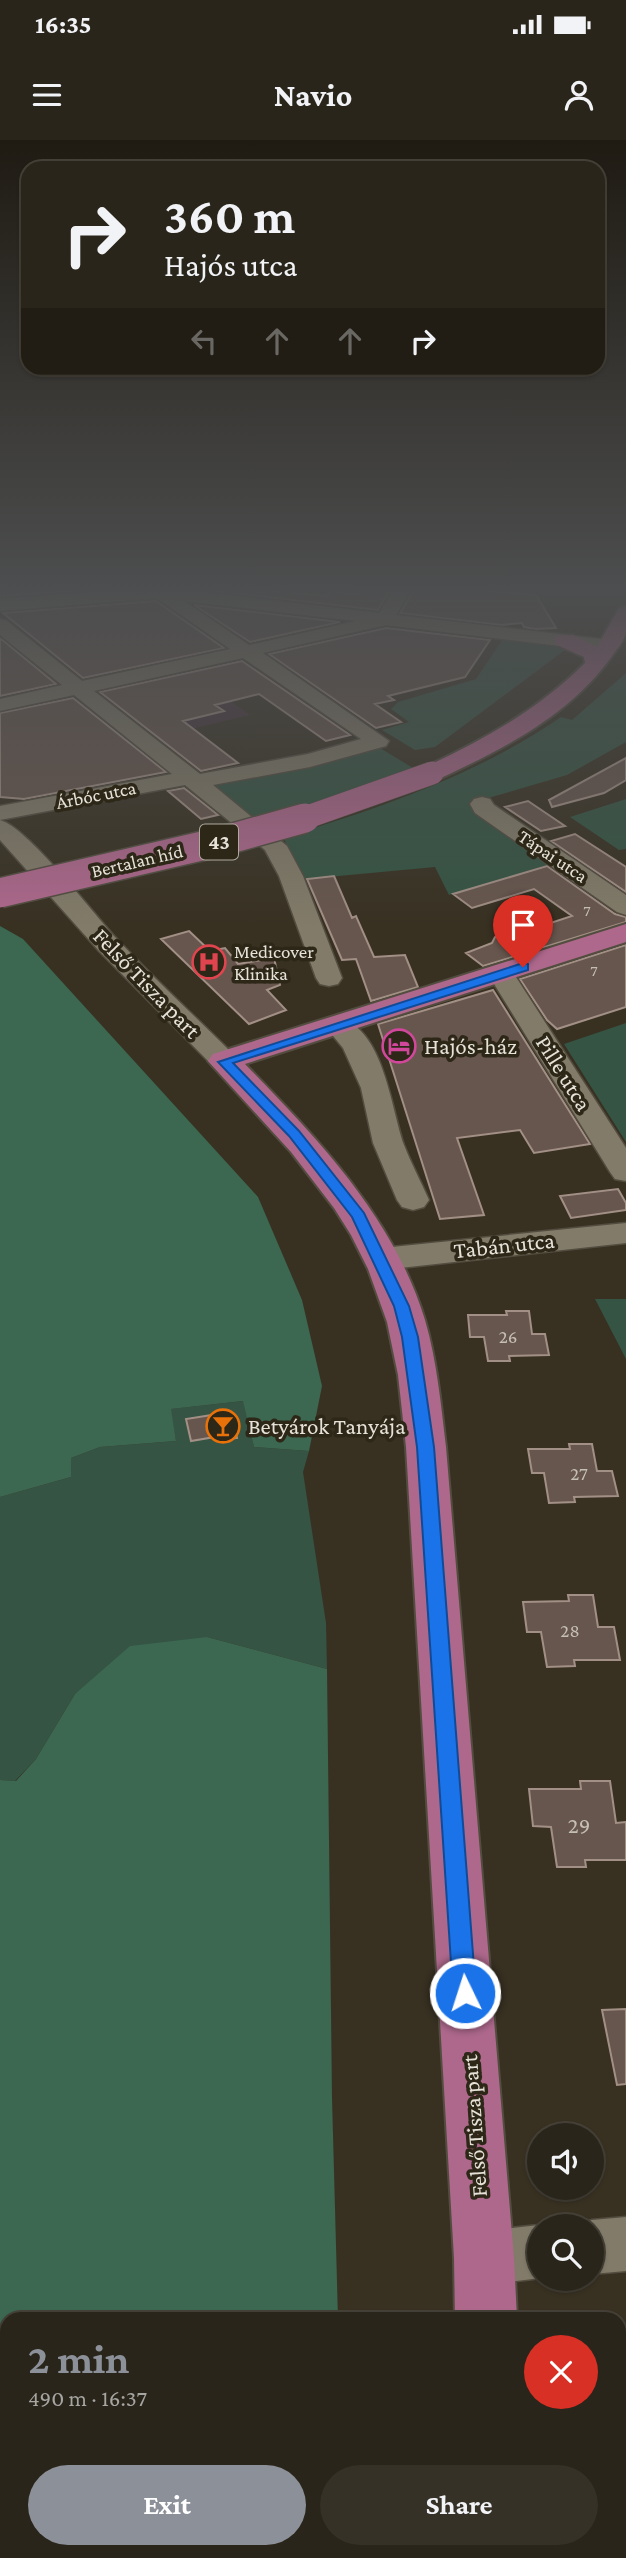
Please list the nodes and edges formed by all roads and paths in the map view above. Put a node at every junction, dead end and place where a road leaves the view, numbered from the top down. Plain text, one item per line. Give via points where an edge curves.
1 (98, 703) edge
2 (322, 703) edge
3 (553, 703) edge
4 (194, 779) junction
5 (45, 804) junction
6 (482, 804) dead end
7 (0, 813) edge
8 (0, 827) edge
9 (41, 869) junction
10 (0, 893) edge
11 (626, 907) edge
12 (626, 933) edge
13 (501, 974) junction
14 (329, 978) dead end
15 (339, 1026) junction
16 (224, 1062) junction
17 (626, 1172) edge
18 (413, 1200) dead end
19 (626, 1233) edge
20 (382, 1259) junction
21 (626, 2244) edge
22 (604, 2246) edge
23 (512, 2255) edge
24 (489, 2312) edge

1 - 4 street
2 - 4 street, Árbóc utca via 378,741 310,760
3 - 10 main road, Bertalan híd / 43, bridge via 492,744 351,805 248,835
4 - 5 street, Árbóc utca
4 - 14 street via 284,858
5 - 7 street, Árbóc utca
5 - 9 street via 31,818 48,849
6 - 11 street, Tápai utca
8 - 9 street, Felső Tisza part
9 - 16 street, Felső Tisza part via 108,945
12 - 13 main road
13 - 15 main road
13 - 17 street, Pille utca
15 - 16 main road
15 - 18 street via 356,1045 376,1088 388,1143
16 - 20 main road, Felső Tisza part via 321,1165 366,1227
19 - 20 street, Tabán utca
20 - 23 main road, Felső Tisza part via 410,1337 426,1447
21 - 22 street
23 - 24 main road, Felső Tisza part

